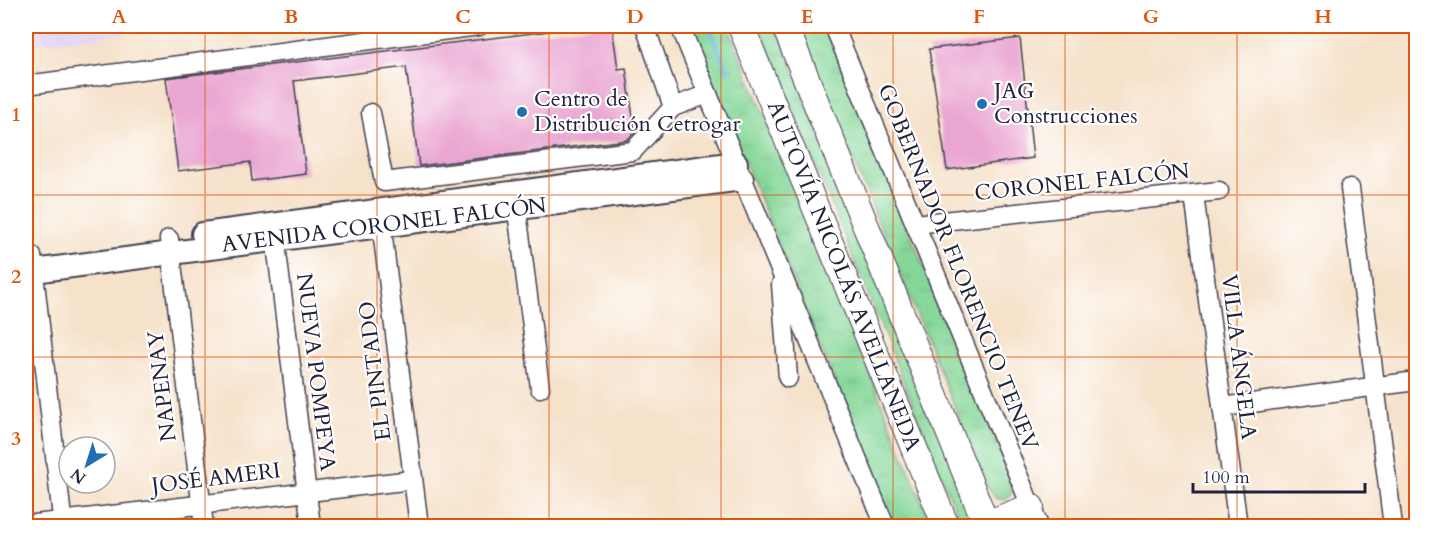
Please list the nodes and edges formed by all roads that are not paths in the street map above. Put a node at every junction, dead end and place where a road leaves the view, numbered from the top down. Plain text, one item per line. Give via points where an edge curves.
1 (479, 26) edge
2 (645, 26) edge
3 (680, 26) edge
4 (741, 26) edge
5 (785, 26) edge
6 (834, 26) edge
7 (26, 85) edge
8 (708, 94) junction
9 (673, 107) junction
10 (371, 113) dead end
11 (739, 171) junction
12 (1350, 188) dead end
13 (1219, 191) dead end
14 (1194, 195) junction
15 (516, 200) junction
16 (381, 218) junction
17 (915, 224) junction
18 (274, 232) junction
19 (170, 246) junction
20 (29, 264) edge
21 (780, 267) junction
22 (788, 378) dead end
23 (1416, 381) edge
24 (1375, 386) junction
25 (540, 388) dead end
26 (1222, 407) junction
27 (412, 480) junction
28 (306, 491) junction
29 (201, 504) junction
30 (1035, 517) edge
31 (63, 524) edge
32 (26, 525) edge
33 (987, 525) edge
34 (204, 526) edge
35 (311, 526) edge
36 (419, 526) edge
37 (885, 526) edge
38 (946, 526) edge
39 (1238, 526) edge
40 (1393, 526) edge

1 - 7 street
2 - 9 street
3 - 8 street
4 - 38 highway, AUTOVÍA NICOLÁS AVELLANEDA
5 - 33 highway, AUTOVÍA NICOLÁS AVELLANEDA
6 - 17 street, GOBERNADOR FLORENCIO TENEV
8 - 9 street
8 - 11 street
9 - 10 street via 633,151 384,182
11 - 15 main road, AVENIDA CORONEL FALCÓN
11 - 21 street
12 - 24 street
13 - 14 street, CORONEL FALCÓN
14 - 17 street, CORONEL FALCÓN
14 - 26 street, VILLA ÁNGELA
15 - 16 main road, AVENIDA CORONEL FALCÓN
15 - 25 street
16 - 18 main road, AVENIDA CORONEL FALCÓN
16 - 27 street, EL PINTADO
17 - 30 street, GOBERNADOR FLORENCIO TENEV
18 - 19 main road, AVENIDA CORONEL FALCÓN
18 - 28 street, NUEVA POMPEYA
19 - 20 main road, AVENIDA CORONEL FALCÓN
19 - 29 street, NAPENAY
20 - 31 street
21 - 22 street
21 - 37 street
23 - 24 street
24 - 26 street
24 - 40 street
26 - 39 street, VILLA ÁNGELA
27 - 28 street, JOSÉ AMERI
27 - 36 street, EL PINTADO
28 - 29 street, JOSÉ AMERI
28 - 35 street, NUEVA POMPEYA
29 - 31 street, JOSÉ AMERI
29 - 34 street, NAPENAY
30 - 33 highway
31 - 32 street, JOSÉ AMERI

